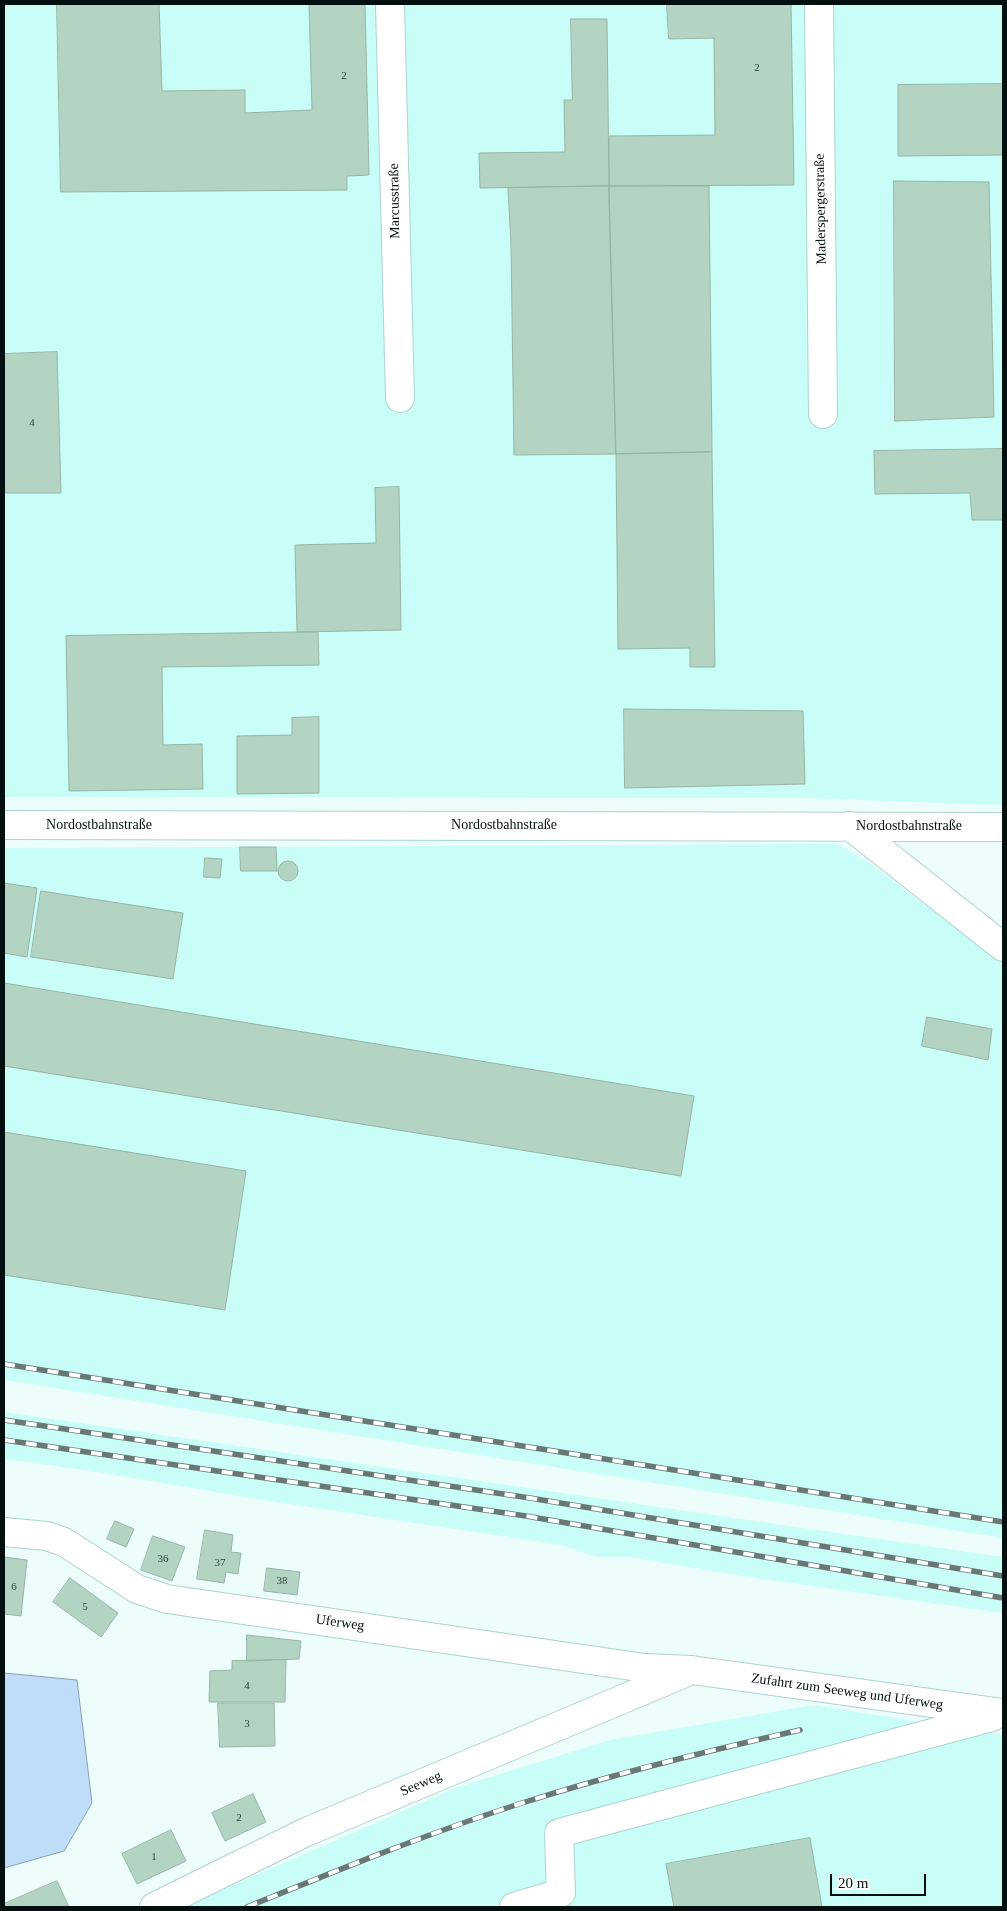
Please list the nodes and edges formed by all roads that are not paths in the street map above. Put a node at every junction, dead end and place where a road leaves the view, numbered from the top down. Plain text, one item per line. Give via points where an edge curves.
1 (390, 4) edge
2 (819, 4) edge
3 (400, 398) dead end
4 (823, 414) dead end
5 (4, 825) edge
6 (850, 826) junction
7 (1003, 827) edge
8 (1003, 947) edge
9 (4, 1532) edge
10 (692, 1670) junction
11 (1003, 1714) edge
12 (154, 1907) edge
13 (514, 1907) edge

1 - 3 street, Marcusstraße
2 - 4 street, Maderspergerstraße
5 - 6 street, Nordostbahnstraße
6 - 7 street, Nordostbahnstraße
6 - 8 street
9 - 10 street, Uferweg via 47,1536 64,1542 137,1589 167,1599 645,1668
10 - 11 street, Zufahrt zum Seeweg und Uferweg
10 - 12 street, Seeweg via 306,1832
11 - 13 street via 558,1833 561,1893

